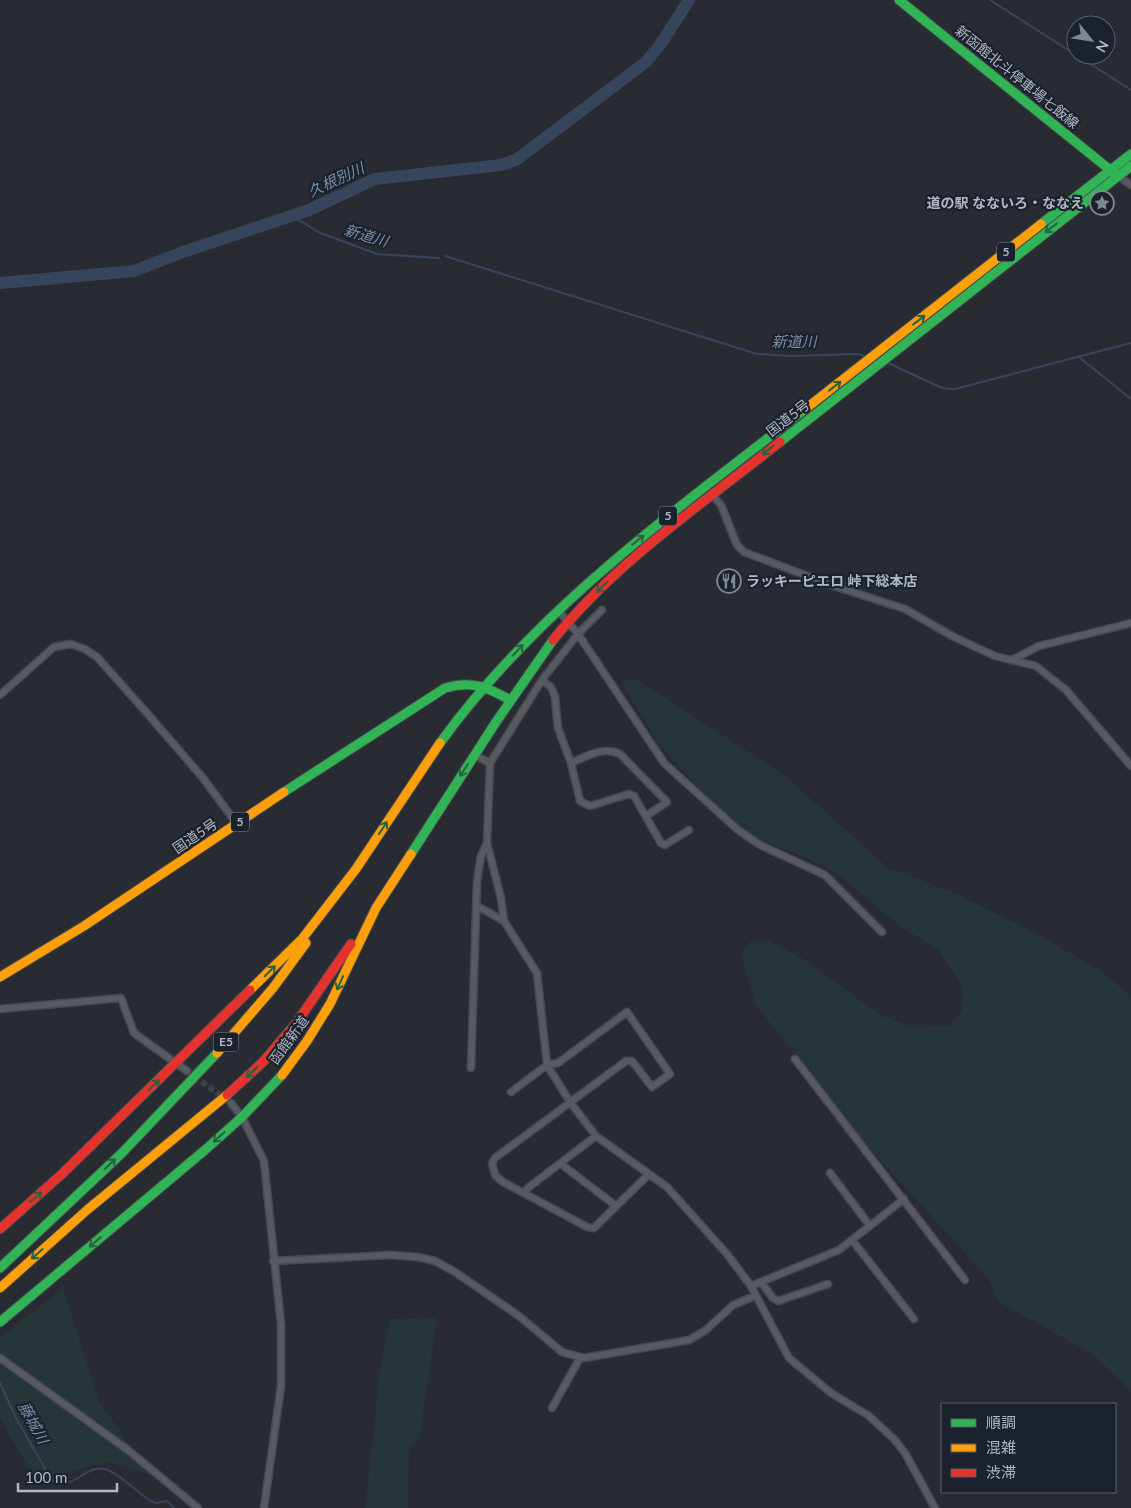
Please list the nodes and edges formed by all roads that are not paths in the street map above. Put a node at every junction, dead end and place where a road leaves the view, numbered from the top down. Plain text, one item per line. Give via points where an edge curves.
1 (899, 0) edge
2 (1131, 154) edge
3 (1131, 166) edge
4 (1114, 173) junction
5 (1131, 185) edge
6 (706, 487) junction
7 (712, 495) junction
8 (558, 610) junction
9 (602, 610) dead end
10 (568, 622) junction
11 (1131, 623) edge
12 (578, 634) junction
13 (1012, 660) junction
14 (542, 680) junction
15 (485, 686) junction
16 (0, 695) edge
17 (510, 700) junction
18 (474, 755) junction
19 (490, 763) junction
20 (571, 763) junction
21 (1131, 766) edge
22 (646, 816) junction
23 (237, 824) junction
24 (689, 830) dead end
25 (487, 842) junction
26 (356, 869) junction
27 (477, 906) junction
28 (376, 908) junction
29 (504, 921) junction
30 (882, 932) dead end
31 (0, 977) edge
32 (0, 1009) edge
33 (795, 1059) dead end
34 (176, 1064) junction
35 (546, 1065) junction
36 (471, 1068) dead end
37 (187, 1071) tunnel mouth
38 (511, 1092) dead end
39 (570, 1102) junction
40 (231, 1103) tunnel mouth
41 (242, 1117) junction
42 (596, 1136) junction
43 (561, 1164) junction
44 (830, 1173) dead end
45 (648, 1175) junction
46 (524, 1193) junction
47 (904, 1199) junction
48 (616, 1206) junction
49 (870, 1226) junction
50 (0, 1229) edge
51 (852, 1240) junction
52 (273, 1261) junction
53 (0, 1268) edge
54 (966, 1280) dead end
55 (761, 1282) junction
56 (828, 1284) dead end
57 (751, 1286) junction
58 (0, 1288) edge
59 (755, 1296) junction
60 (914, 1319) dead end
61 (0, 1322) edge
62 (0, 1358) edge
63 (580, 1358) junction
64 (552, 1408) dead end
65 (198, 1508) edge
66 (264, 1508) edge
67 (935, 1508) edge

1 - 4 main road, 新函館北斗停車場七飯線
2 - 4 main road, 国道5号 / 5
3 - 4 main road, 国道5号 / 5
4 - 5 street
6 -> 4 main road, 国道5号 / 5
4 -> 7 main road, 国道5号 / 5 via 876,367
6 - 7 street
8 -> 6 main road, 国道5号 / 5 via 605,567
7 -> 10 main road, 国道5号 / 5 via 623,567
7 - 13 street via 721,505 737,545 744,552 905,609 974,647
8 - 10 street
15 -> 8 main road, 国道5号 / 5
9 - 12 street
10 - 12 street
10 - 17 main road, 国道5号 / 5
11 - 13 street via 1039,646
12 - 14 street
12 - 30 street via 664,763 738,830 760,845 825,874
13 - 21 street via 1036,666 1051,676
14 - 19 street
14 - 20 street via 552,687 558,728
15 - 17 main road, 国道5号 / 5
15 - 23 main road, 国道5号 / 5 via 460,683 445,688
26 -> 15 main road, 5 via 422,768
16 - 23 street via 54,647 70,644 85,649 97,657 146,712 203,778
17 - 18 main road, 函館新道 / 5
18 - 19 street
18 -> 28 main road, 函館新道 / 5
19 - 25 street
20 - 22 street via 580,801 590,806 629,794 634,796
20 - 22 street via 598,752 620,754 667,802
22 - 24 street via 665,845
23 - 31 main road, 国道5号 / 5 via 127,899
25 - 27 street via 481,856
25 - 29 street
34 -> 26 main road, 5 via 302,939
53 -> 26 main road, E5 via 150,1124 241,1025 300,952
27 - 29 street
27 - 36 street
28 -> 41 main road, 函館新道 / 5 via 337,992 307,1041 280,1077
28 -> 58 main road via 297,1022 262,1062 200,1119 87,1210
29 - 35 street via 537,973
32 - 34 street via 122,998 134,1034
33 - 47 street
34 - 37 street
50 -> 34 main road, 5
35 - 38 street
35 - 39 street
35 - 39 street via 558,1063 627,1012 670,1074 652,1087 632,1061 626,1061
39 - 42 street
39 - 46 street via 492,1163 495,1175
40 - 41 street
41 - 52 street via 264,1161
41 -> 61 main road, 函館新道 / 5
42 - 43 street
42 - 45 street
43 - 46 street
43 - 48 street
44 - 49 street
45 - 48 street
45 - 57 street via 675,1195
46 - 48 street via 587,1228 594,1228
47 - 49 street
47 - 54 street
49 - 51 street
51 - 55 street via 839,1250
51 - 60 street
52 - 63 street via 391,1255 418,1256 435,1261 519,1316 562,1352
52 - 66 street via 282,1362
55 - 56 street via 778,1301
55 - 57 street
57 - 59 street
59 - 63 street via 733,1306 706,1330 688,1340
59 - 67 street via 789,1358 831,1393 885,1429 905,1453
62 - 65 street via 128,1450
63 - 64 street

